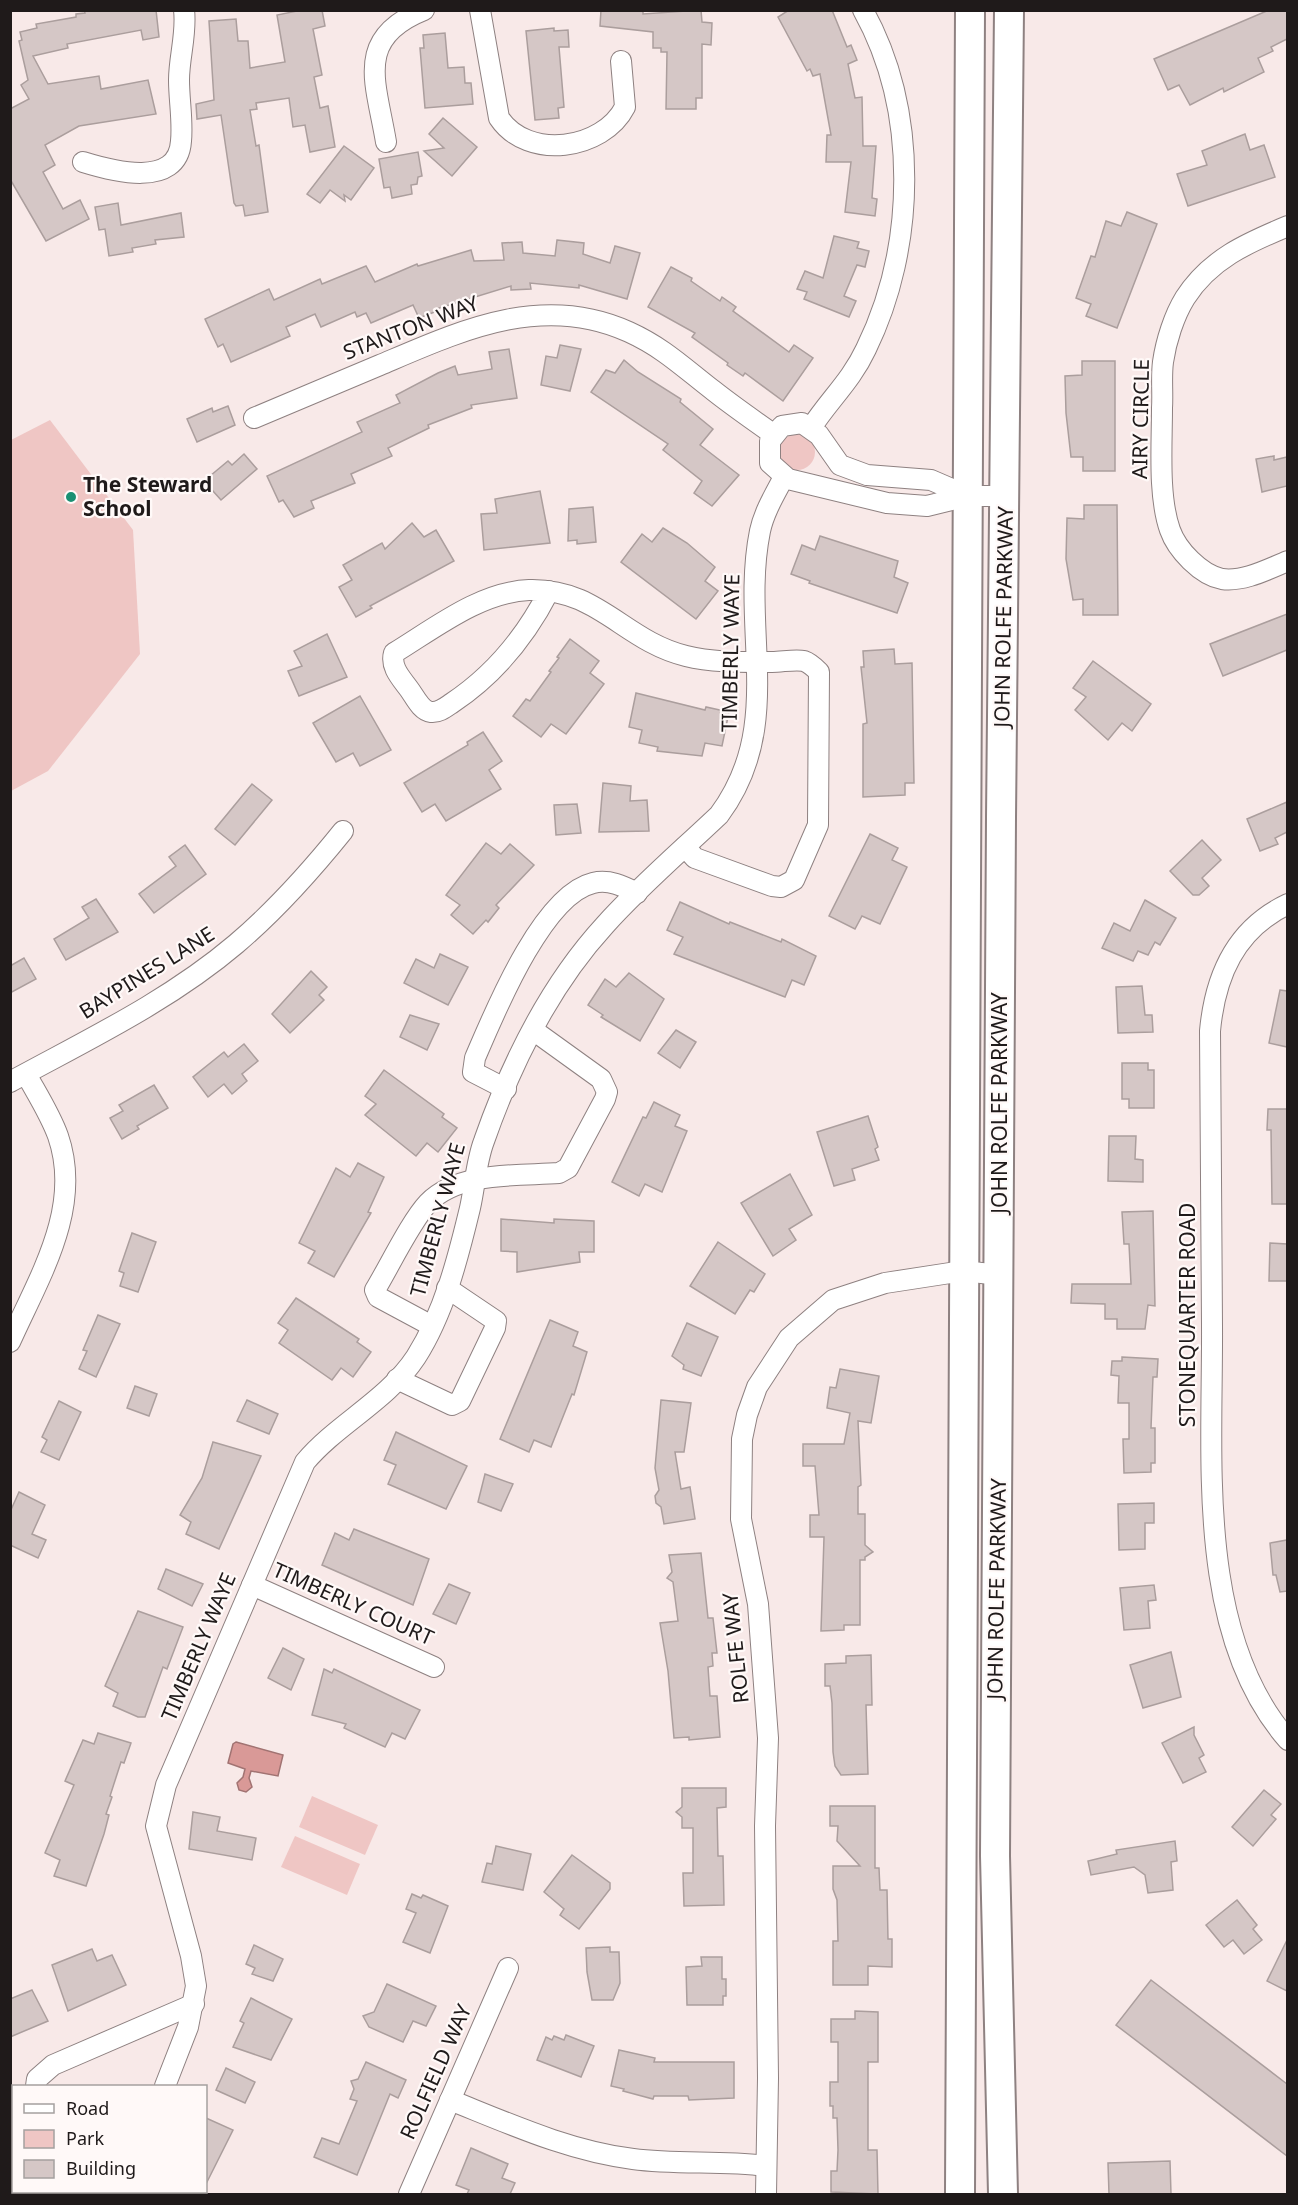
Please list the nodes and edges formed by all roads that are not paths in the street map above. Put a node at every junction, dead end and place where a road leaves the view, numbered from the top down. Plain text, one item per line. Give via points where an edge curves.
1 (184, 10) edge
2 (424, 10) edge
3 (480, 10) edge
4 (863, 10) edge
5 (970, 10) edge
6 (1009, 10) edge
7 (621, 61) dead end
8 (386, 142) dead end
9 (83, 162) dead end
10 (1287, 226) edge
11 (254, 418) dead end
12 (811, 428) junction
13 (773, 434) junction
14 (784, 477) junction
15 (968, 496) junction
16 (1005, 496) junction
17 (1287, 561) edge
18 (549, 591) junction
19 (757, 662) junction
20 (343, 831) dead end
21 (685, 847) junction
22 (637, 893) junction
23 (1287, 904) edge
24 (533, 1030) junction
25 (18, 1078) edge
26 (506, 1089) junction
27 (475, 1180) junction
28 (963, 1271) junction
29 (1000, 1275) junction
30 (447, 1288) junction
31 (432, 1326) junction
32 (10, 1342) edge
33 (397, 1379) junction
34 (252, 1585) junction
35 (434, 1666) dead end
36 (1287, 1740) edge
37 (508, 1968) dead end
38 (194, 2004) junction
39 (36, 2085) edge
40 (165, 2085) edge
41 (450, 2100) junction
42 (766, 2166) junction
43 (409, 2194) edge
44 (766, 2194) edge
45 (960, 2194) edge
46 (1003, 2194) edge

1 - 9 street via 179,63 181,141 174,161 152,172 132,174
2 - 8 street via 397,24 379,44 374,65
3 - 7 street via 500,118 506,128 534,144 576,142 605,128 622,113 625,107
4 - 12 street via 895,86 903,137 897,254 883,309 866,351 840,393
5 - 15 main road, JOHN ROLFE PARKWAY
6 - 16 main road, JOHN ROLFE PARKWAY
10 - 17 street, AIRY CIRCLE via 1219,259 1186,297 1163,363 1162,456 1170,531 1180,547 1208,573 1222,579 1240,578
11 - 13 street, STANTON WAY via 487,322 530,316 571,317 603,323 650,343 679,360
12 - 13 street via 795,423 782,426
12 - 15 street via 840,465 883,477 931,480
13 - 14 street via 768,456 773,468
14 - 15 street via 887,503 927,506
14 - 19 street, TIMBERLY WAYE via 766,514 758,547
15 - 16 street
15 - 28 main road, JOHN ROLFE PARKWAY
16 - 29 main road, JOHN ROLFE PARKWAY
18 - 18 street via 504,592 477,603 394,653 393,666 422,707 430,712 439,711 492,671 534,619
18 - 19 street via 586,600 641,638 686,656
19 - 21 street, TIMBERLY WAYE via 758,710 748,760 730,799
19 - 21 street via 804,661 819,672 820,810 814,840 794,880 781,887 695,858
20 - 25 street, BAYPINES LANE via 280,904 206,967 158,999
21 - 22 street, TIMBERLY WAYE
22 - 24 street, TIMBERLY WAYE via 604,926 564,977
22 - 26 street via 616,883 583,887 534,937 475,1058 473,1072
23 - 36 street, STONEQUARTER ROAD via 1256,924 1228,959 1216,988 1210,1031 1213,1488 1218,1572 1239,1652 1260,1701
24 - 26 street, TIMBERLY WAYE
24 - 27 street via 601,1078 607,1092 568,1168 559,1173
25 - 32 street via 57,1133 67,1184 60,1224
26 - 27 street, TIMBERLY WAYE via 483,1143
27 - 30 street, TIMBERLY WAYE
27 - 31 street via 454,1186 426,1205 375,1290 378,1297
28 - 29 street, ROLFE WAY
28 - 42 street, ROLFE WAY via 863,1288 833,1300 817,1312 789,1338 757,1387 742,1439 741,1519 758,1604 768,1738
28 - 45 main road, JOHN ROLFE PARKWAY
29 - 46 main road, JOHN ROLFE PARKWAY via 995,1856
30 - 31 street, TIMBERLY WAYE
30 - 33 street via 496,1321 460,1401 452,1405
31 - 33 street, TIMBERLY WAYE via 416,1357
33 - 34 street, TIMBERLY WAYE via 319,1445 305,1462
34 - 35 street, TIMBERLY COURT
34 - 38 street, TIMBERLY WAYE via 166,1785 156,1826 190,1956 196,1986
37 - 41 street, ROLFIELD WAY
38 - 39 street via 53,2065 37,2079
38 - 40 street, TIMBERLY WAYE
41 - 42 street via 551,2140 590,2151 633,2159
41 - 43 street, ROLFIELD WAY
42 - 44 street, ROLFE WAY

